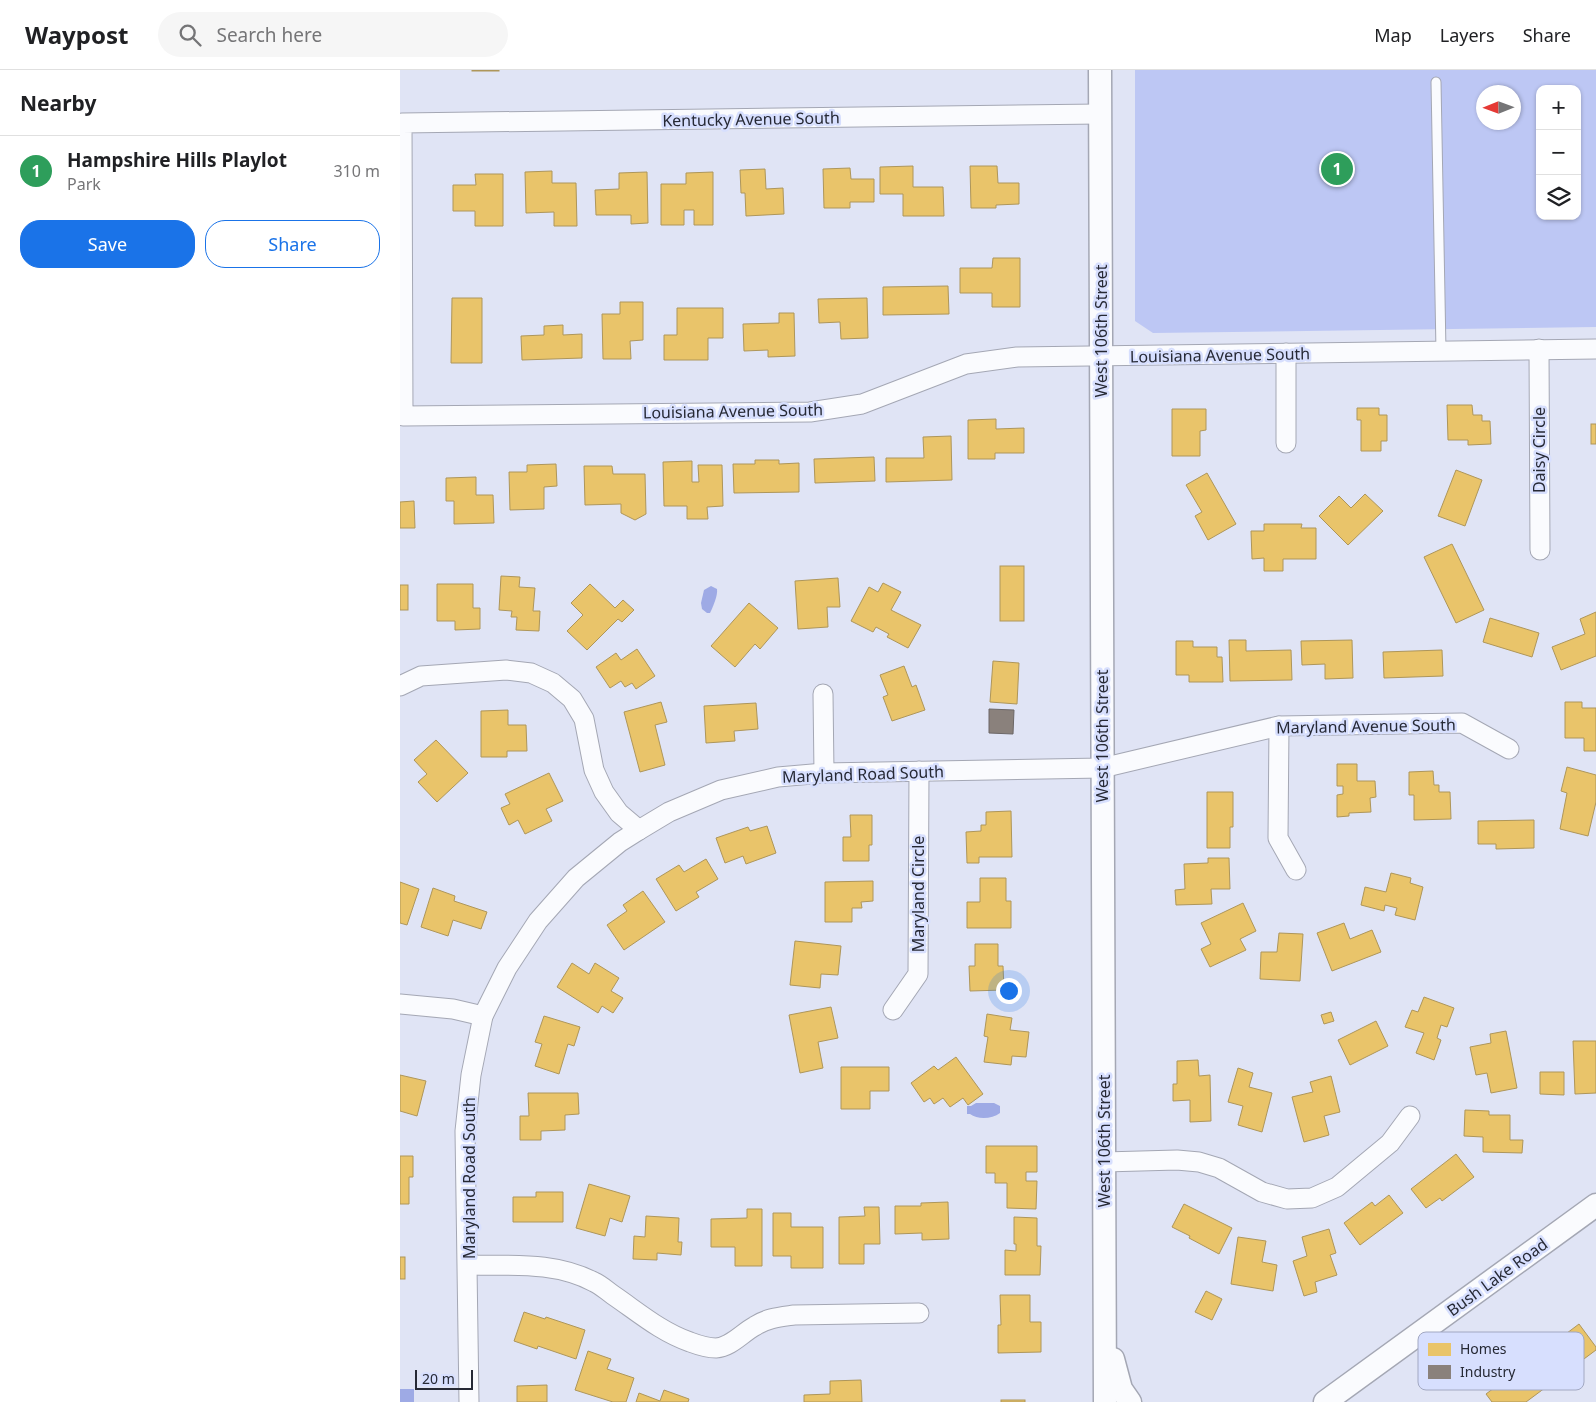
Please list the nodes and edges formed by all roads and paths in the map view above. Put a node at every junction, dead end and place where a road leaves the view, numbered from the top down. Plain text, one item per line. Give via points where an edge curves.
1 (1100, 70) edge
2 (1436, 82) dead end
3 (1100, 114) junction
4 (1596, 348) edge
5 (1539, 349) junction
6 (1441, 351) junction
7 (1286, 353) junction
8 (1101, 357) junction
9 (403, 416) joint
10 (1286, 443) dead end
11 (1540, 550) dead end
12 (400, 686) edge
13 (823, 694) dead end
14 (1279, 726) junction
15 (1509, 748) dead end
16 (1102, 768) junction
17 (919, 771) junction
18 (824, 773) junction
19 (639, 830) junction
20 (1296, 870) dead end
21 (400, 1004) edge
22 (893, 1010) dead end
23 (483, 1016) junction
24 (1410, 1116) dead end
25 (1104, 1162) junction
26 (1596, 1205) edge
27 (468, 1265) junction
28 (919, 1313) dead end
29 (1105, 1331) junction
30 (1421, 1332) edge
31 (1418, 1334) edge
32 (469, 1402) edge
33 (1105, 1402) edge
34 (1130, 1402) edge
35 (1325, 1402) edge

1 - 3 street, West 106th Street
2 - 6 lane
3 - 8 street, West 106th Street
3 - 9 street, Kentucky Avenue South via 402,123
4 - 5 street, Louisiana Avenue South
5 - 6 street, Louisiana Avenue South
5 - 11 street, Daisy Circle
6 - 7 street, Louisiana Avenue South
7 - 8 street, Louisiana Avenue South
7 - 10 street
8 - 9 street, Louisiana Avenue South via 1017,358 966,364 862,404 810,412
8 - 16 street, West 106th Street
12 - 19 street via 421,676 506,670 531,673 553,683 572,699 584,719 594,770 604,792 619,813
13 - 18 street
14 - 15 street, Maryland Avenue South via 1462,723
14 - 16 street, Maryland Avenue South
14 - 20 street via 1278,838
16 - 17 street, Maryland Road South
16 - 25 street, West 106th Street
17 - 18 street, Maryland Road South
17 - 22 street, Maryland Circle via 918,974
18 - 19 street, Maryland Road South via 778,777 721,790 669,812
19 - 23 street, Maryland Road South via 576,878 538,921 507,968
21 - 23 street via 453,1009
23 - 27 street, Maryland Road South via 471,1075 466,1131
24 - 25 street via 1390,1143 1337,1187 1312,1198 1287,1198 1262,1192 1219,1168 1199,1162
25 - 29 street, West 106th Street
26 - 30 street, Bush Lake Road
27 - 28 street via 541,1265 568,1272 594,1282 675,1336 716,1348 730,1344 756,1324 774,1317
27 - 32 street, Maryland Road South
29 - 33 street, West 106th Street
29 - 34 street via 1121,1389
31 - 35 street, Bush Lake Road

